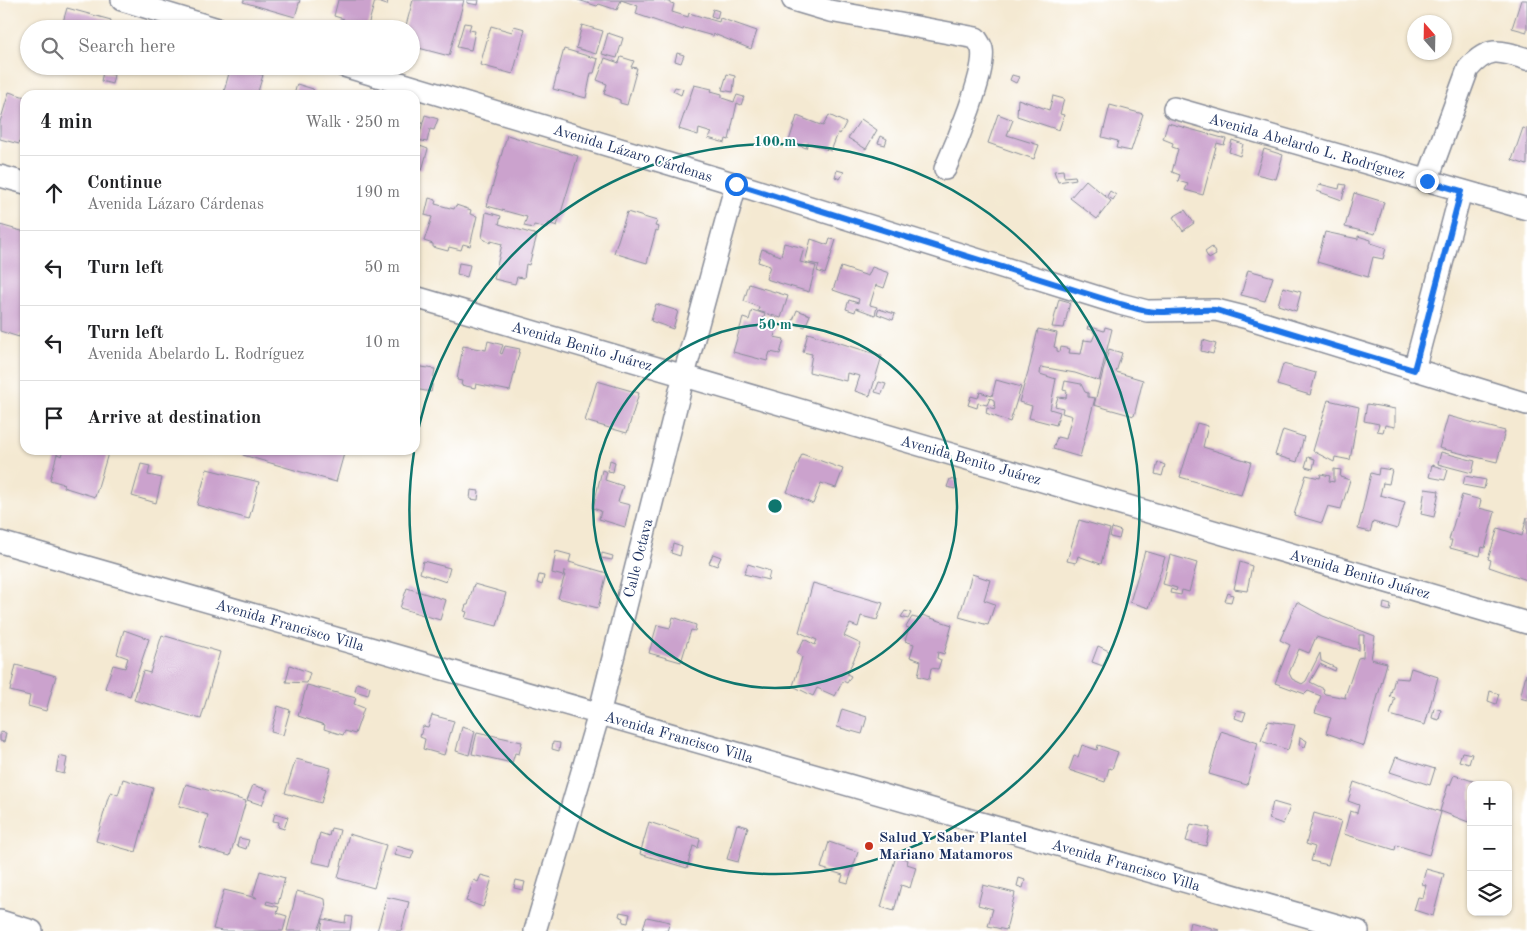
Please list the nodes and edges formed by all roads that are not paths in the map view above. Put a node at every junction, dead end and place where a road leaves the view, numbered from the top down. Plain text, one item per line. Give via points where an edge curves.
1 (122, 0) edge
2 (793, 0) edge
3 (188, 20) edge
4 (1521, 57) edge
5 (374, 75) edge
6 (1174, 108) dead end
7 (944, 169) dead end
8 (0, 176) edge
9 (1427, 181) junction
10 (20, 182) edge
11 (736, 184) junction
12 (1461, 191) junction
13 (1527, 209) edge
14 (420, 298) edge
15 (1414, 370) junction
16 (684, 375) junction
17 (1527, 404) edge
18 (0, 542) edge
19 (1527, 623) edge
20 (599, 714) junction
21 (0, 921) edge
22 (32, 931) edge
23 (536, 931) edge
24 (1358, 931) edge

1 - 3 street
2 - 7 street via 830,11 976,38 982,48 982,61 964,127
4 - 9 street via 1495,51 1479,56 1468,69
5 - 11 street, Avenida Lázaro Cárdenas
6 - 9 street, Avenida Abelardo L. Rodríguez
8 - 10 street
9 - 12 street, Avenida Abelardo L. Rodríguez
11 - 15 street, Avenida Lázaro Cárdenas via 1128,306 1166,312 1216,310
11 - 16 street, Calle Octava
12 - 13 street, Avenida Abelardo L. Rodríguez
12 - 15 street
14 - 16 street, Avenida Benito Juárez
15 - 17 street, Avenida Lázaro Cárdenas
16 - 19 street, Avenida Benito Juárez
16 - 20 street, Calle Octava
18 - 20 street, Avenida Francisco Villa
20 - 23 street, Calle Octava
20 - 24 street, Avenida Francisco Villa
21 - 22 street

